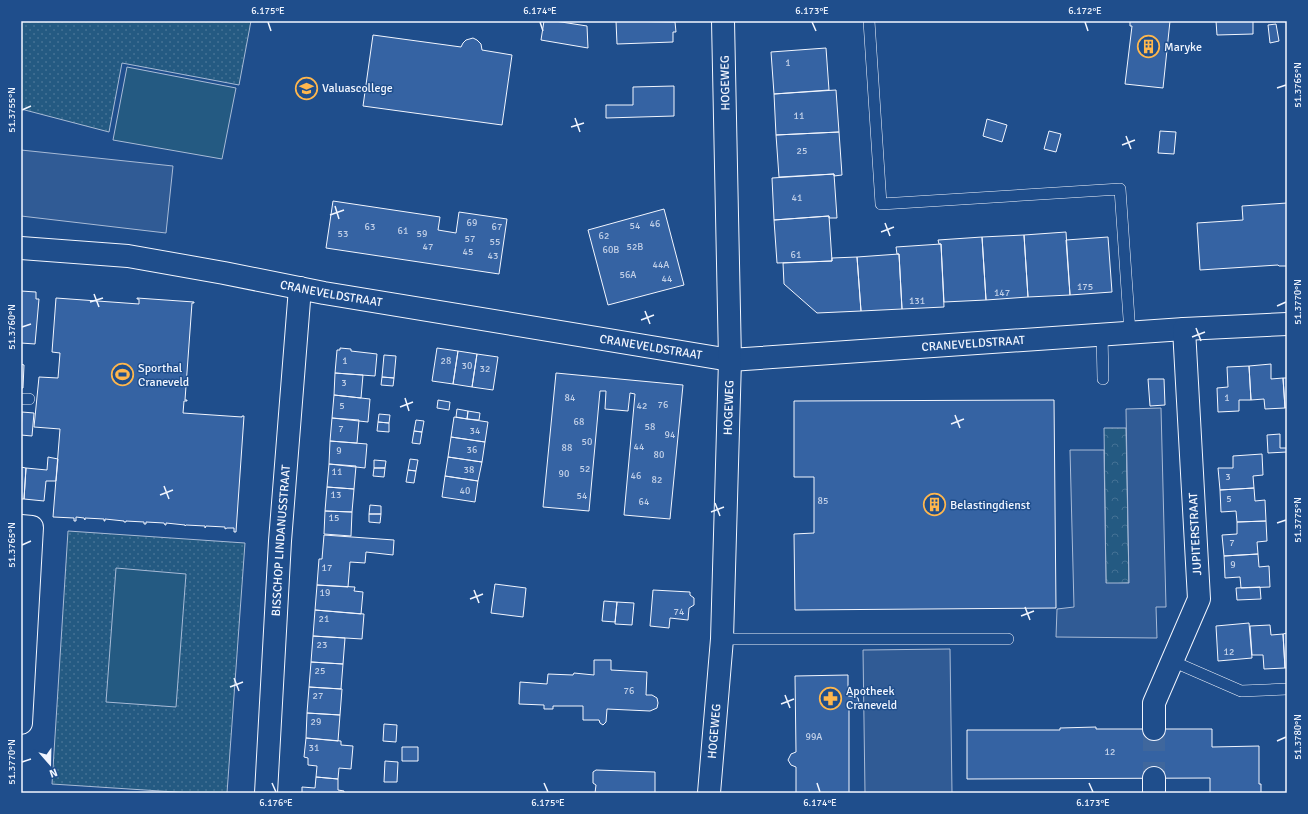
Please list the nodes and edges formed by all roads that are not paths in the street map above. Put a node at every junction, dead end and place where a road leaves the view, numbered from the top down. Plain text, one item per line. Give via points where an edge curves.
1 (724, 21) edge
2 (869, 21) edge
3 (21, 248) edge
4 (300, 288) junction
5 (1287, 324) edge
6 (1184, 329) junction
7 (1130, 333) junction
8 (1102, 334) junction
9 (730, 360) junction
10 (1103, 379) dead end
11 (21, 526) edge
12 (722, 639) junction
13 (1008, 639) dead end
14 (1172, 661) junction
15 (1287, 689) edge
16 (21, 722) edge
17 (1154, 729) tunnel mouth
18 (266, 793) edge
19 (709, 793) edge

1 - 9 street, HOGEWEG
2 - 7 lane via 881,204 1120,189
3 - 4 street, CRANEVELDSTRAAT via 128,256
4 - 9 street, CRANEVELDSTRAAT
4 - 18 street, BISSCHOP LINDANUSSTRAAT via 280,541
5 - 6 street, CRANEVELDSTRAAT
6 - 7 street, CRANEVELDSTRAAT
6 - 14 street, JUPITERSTRAAT via 1199,599
7 - 8 street, CRANEVELDSTRAAT
8 - 9 street, CRANEVELDSTRAAT
8 - 10 lane
9 - 12 street, HOGEWEG
11 - 16 street via 32,527
12 - 13 lane
12 - 19 street, HOGEWEG
14 - 15 lane via 1241,691
14 - 17 street, JUPITERSTRAAT via 1154,703

